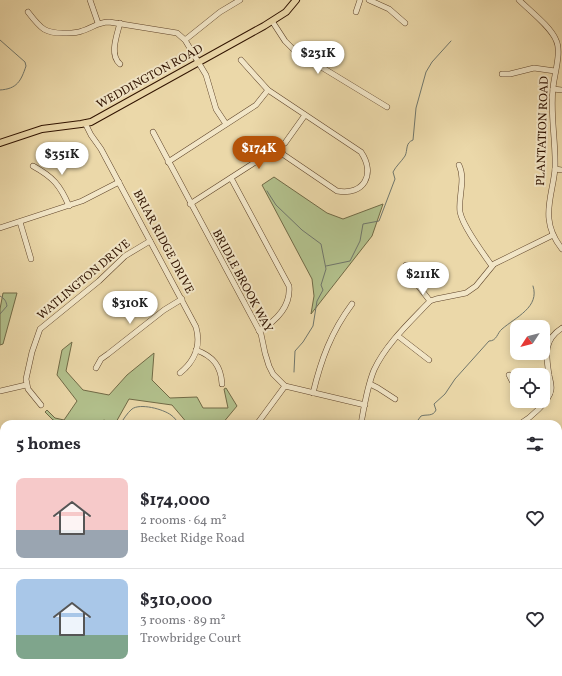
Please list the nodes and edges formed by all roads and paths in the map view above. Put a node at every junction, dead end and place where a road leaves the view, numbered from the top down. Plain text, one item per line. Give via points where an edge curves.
1 (90, 0) edge
2 (296, 0) edge
3 (360, 0) edge
4 (369, 0) edge
5 (519, 0) edge
6 (236, 1) edge
7 (28, 12) dead end
8 (356, 12) dead end
9 (272, 21) junction
10 (98, 23) junction
11 (120, 23) junction
12 (405, 23) dead end
13 (185, 40) junction
14 (241, 60) dead end
15 (198, 63) junction
16 (120, 64) dead end
17 (555, 71) junction
18 (502, 74) dead end
19 (553, 89) junction
20 (268, 90) junction
21 (562, 90) edge
22 (387, 107) dead end
23 (306, 115) junction
24 (85, 123) junction
25 (226, 124) junction
26 (152, 132) dead end
27 (0, 143) edge
28 (279, 147) junction
29 (168, 162) junction
30 (459, 165) dead end
31 (33, 166) dead end
32 (555, 169) junction
33 (562, 170) edge
34 (231, 178) junction
35 (119, 182) junction
36 (190, 204) junction
37 (69, 206) junction
38 (20, 222) junction
39 (0, 228) edge
40 (553, 235) junction
41 (150, 241) junction
42 (562, 249) edge
43 (31, 259) dead end
44 (406, 265) dead end
45 (492, 266) junction
46 (182, 299) junction
47 (430, 301) junction
48 (352, 304) dead end
49 (562, 328) edge
50 (259, 331) junction
51 (398, 336) junction
52 (196, 350) junction
53 (429, 360) dead end
54 (96, 368) dead end
55 (549, 368) edge
56 (180, 373) dead end
57 (508, 375) dead end
58 (510, 378) edge
59 (550, 378) edge
60 (222, 384) dead end
61 (370, 384) junction
62 (26, 385) junction
63 (285, 386) junction
64 (0, 391) edge
65 (313, 393) junction
66 (550, 393) edge
67 (395, 399) dead end
68 (41, 405) dead end
69 (365, 405) junction
70 (539, 408) edge
71 (260, 420) edge
72 (362, 420) edge
73 (525, 420) edge

1 - 10 street
2 - 9 main road, WEDDINGTON ROAD
3 - 8 street
4 - 12 street via 389,9
5 - 17 street, PLANTATION ROAD via 555,38 558,51
6 - 13 street
7 - 10 street via 39,26 50,33 79,32
9 - 15 main road, WEDDINGTON ROAD
9 - 22 street via 295,51
10 - 11 street
11 - 13 street via 174,32
11 - 16 street via 114,53
13 - 15 street
14 - 20 street
15 - 24 main road, WEDDINGTON ROAD
15 - 25 street via 208,82 216,109
17 - 18 street via 534,68
17 - 19 street, PLANTATION ROAD
19 - 21 street
19 - 32 street, PLANTATION ROAD
20 - 23 street
20 - 25 street via 256,105
23 - 28 street
23 - 28 street via 362,152 369,172 362,186 350,192 337,191 284,155
24 - 27 main road, WEDDINGTON ROAD via 42,129
24 - 35 street, BRIAR RIDGE DRIVE
25 - 29 street
26 - 29 street, BRIDLE BROOK WAY
28 - 34 street
29 - 36 street, BRIDLE BROOK WAY
30 - 45 street via 462,174 462,218
31 - 37 street via 55,181
32 - 33 street
32 - 40 street, PLANTATION ROAD via 548,214
34 - 36 street
34 - 50 street via 289,286 290,294 286,306 274,321
35 - 37 street
35 - 41 street, BRIAR RIDGE DRIVE
36 - 50 street, BRIDLE BROOK WAY
37 - 38 street
38 - 39 street
38 - 43 street
40 - 42 street, PLANTATION ROAD
40 - 45 street
41 - 46 street, BRIAR RIDGE DRIVE
41 - 62 street, WATLINGTON DRIVE via 125,256 99,281 40,329 26,374
44 - 47 street via 409,274
45 - 47 street via 479,283 466,293
46 - 52 street, BRIAR RIDGE DRIVE via 196,327
46 - 54 street via 108,354
47 - 51 street
48 - 65 street via 338,324 322,358
49 - 55 street via 554,334 548,346
50 - 63 street, BRIDLE BROOK WAY via 269,366 278,381
51 - 53 street
51 - 61 street via 380,359
52 - 56 street, BRIAR RIDGE DRIVE via 189,365
52 - 60 street via 214,361 220,372
57 - 58 street
59 - 66 street
61 - 67 street
61 - 69 street
62 - 64 street
62 - 68 street
63 - 65 street
63 - 71 street
65 - 69 street
69 - 72 street
70 - 73 street

